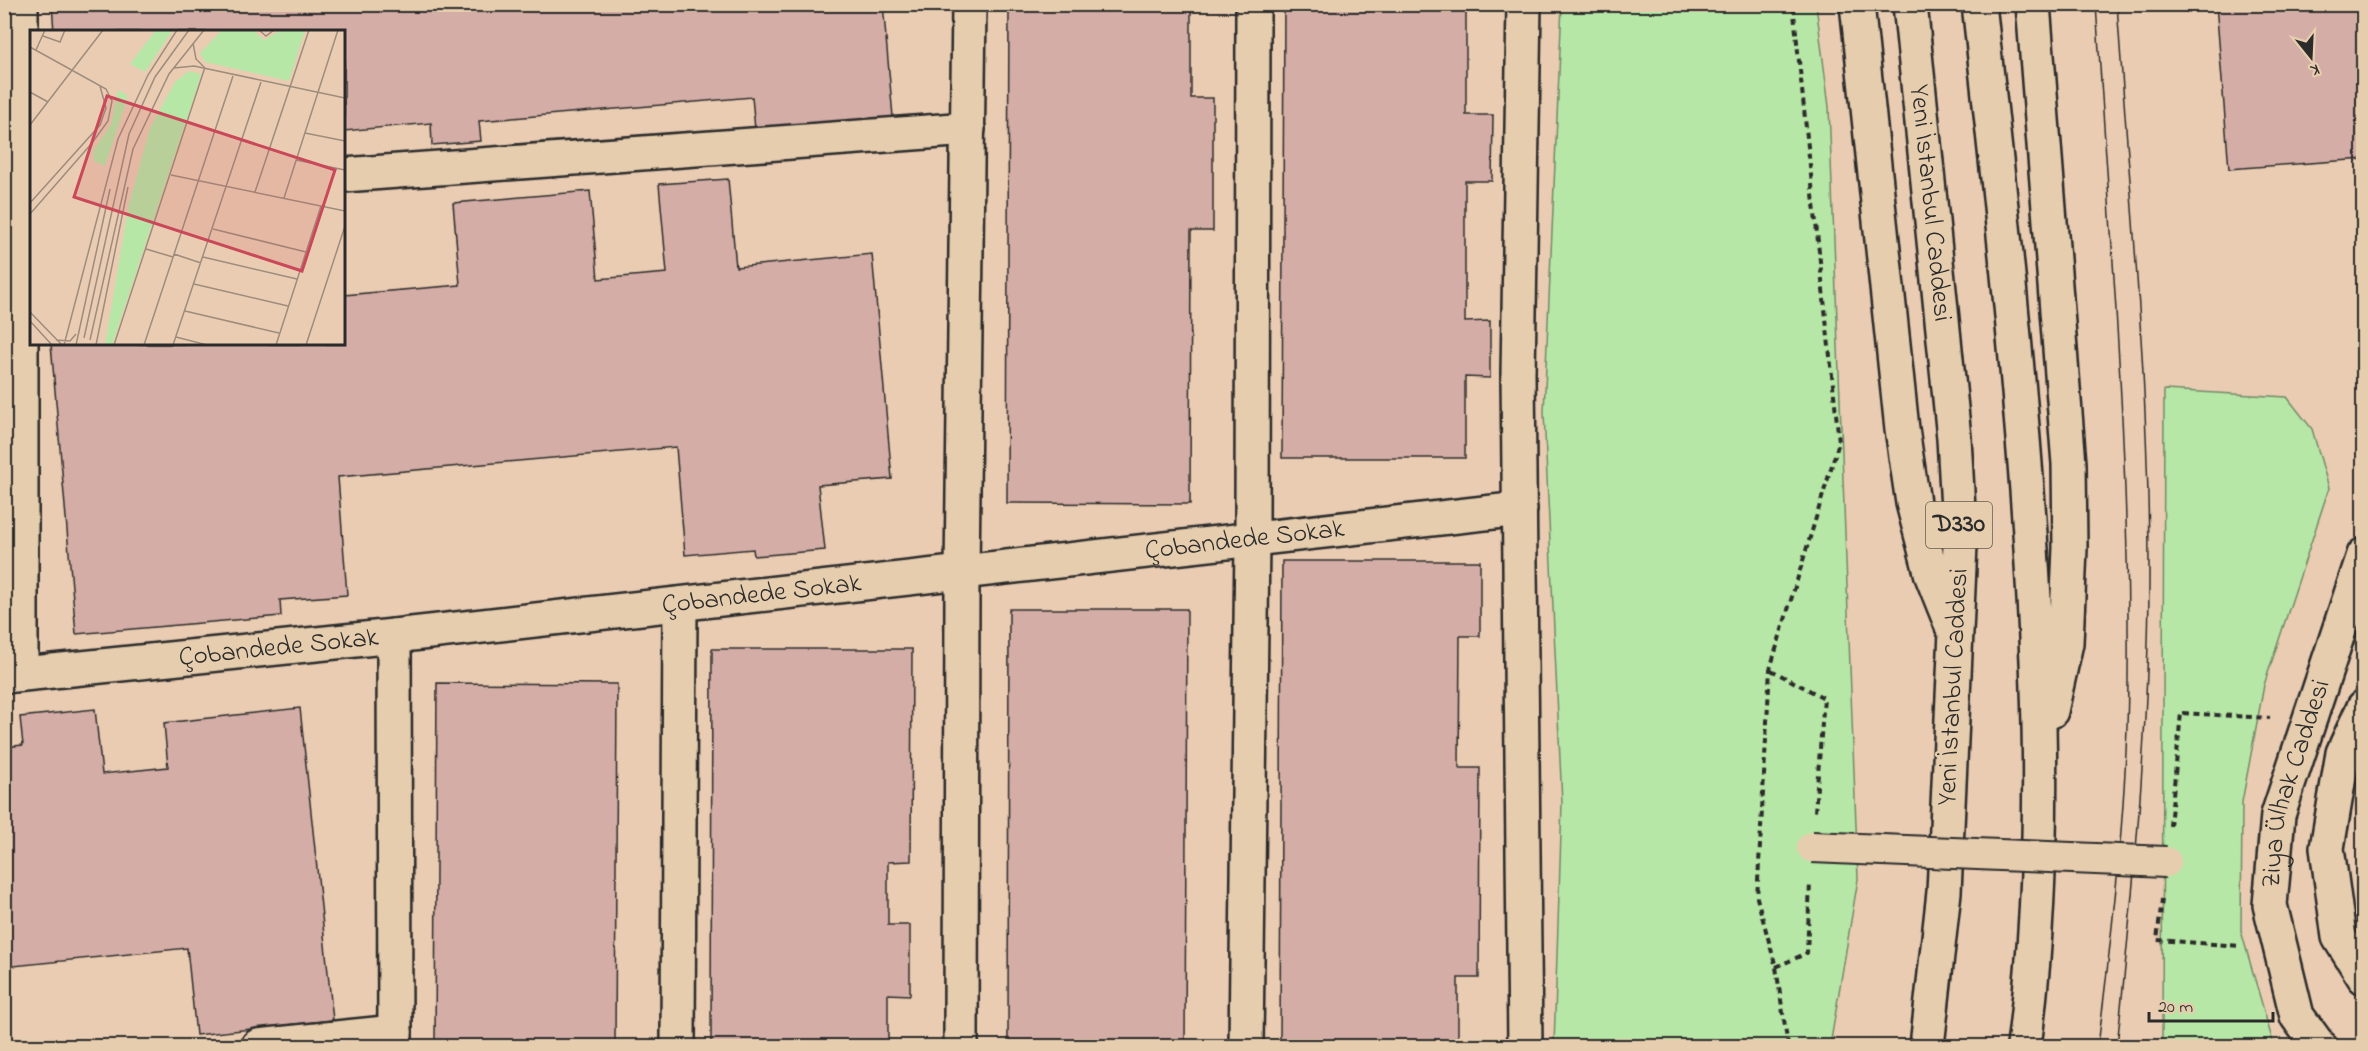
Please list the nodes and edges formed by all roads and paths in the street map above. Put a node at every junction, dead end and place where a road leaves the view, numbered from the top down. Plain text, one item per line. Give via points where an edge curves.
1 (21, 4) edge
2 (969, 4) edge
3 (1253, 4) edge
4 (1524, 4) edge
5 (1793, 4) edge
6 (1857, 4) edge
7 (1910, 4) edge
8 (1978, 4) edge
9 (2033, 4) edge
10 (968, 129) junction
11 (345, 175) edge
12 (26, 198) edge
13 (1520, 509) junction
14 (1252, 540) junction
15 (2364, 555) edge
16 (962, 572) junction
17 (680, 604) junction
18 (394, 636) junction
19 (1957, 638) junction
20 (1770, 669) junction
21 (13, 675) edge
22 (1824, 698) dead end
23 (2364, 707) edge
24 (2181, 713) dead end
25 (2309, 721) junction
26 (2298, 752) junction
27 (2343, 753) junction
28 (2041, 760) junction
29 (1812, 847) dead end
30 (2166, 861) dead end
31 (2157, 940) dead end
32 (2281, 949) junction
33 (1807, 953) dead end
34 (1776, 967) junction
35 (2364, 978) edge
36 (395, 1039) edge
37 (258, 1047) edge
38 (678, 1047) edge
39 (961, 1047) edge
40 (1246, 1047) edge
41 (1525, 1047) edge
42 (1788, 1047) edge
43 (1927, 1047) edge
44 (2024, 1047) edge
45 (2319, 1047) edge

1 - 12 main road
2 - 10 main road
3 - 14 main road
4 - 13 main road via 1518,374
5 - 20 path via 1839,442
6 - 19 main road via 1912,503 1932,576
7 - 19 main road, Yeni İstanbul Caddesi / D330 via 1954,438 1960,545
8 - 28 main road, D330 via 2012,298 2033,570
9 - 28 main road via 2063,367 2070,548 2066,643
10 - 11 main road
10 - 16 main road
12 - 21 main road
13 - 14 main road, Çobandede Sokak
13 - 41 main road
14 - 16 main road, Çobandede Sokak
14 - 40 main road
15 - 25 main road, Ziya Ülhak Caddesi
16 - 17 main road, Çobandede Sokak
16 - 39 main road
17 - 18 main road, Çobandede Sokak
17 - 38 main road
18 - 21 main road, Çobandede Sokak
18 - 36 main road
19 - 43 main road, Yeni İstanbul Caddesi / D330 via 1944,892
20 - 22 path
20 - 34 path via 1757,898
23 - 27 main road, Ziya Ülhak Caddesi
24 - 25 path
25 - 26 main road, Ziya Ülhak Caddesi
26 - 27 main road
26 - 32 main road, Ziya Ülhak Caddesi via 2278,815 2270,905
27 - 35 main road, Ziya Ülhak Caddesi via 2326,848 2339,937
28 - 44 main road, D330 via 2037,904
29 - 30 street, bridge
31 - 32 path
32 - 45 main road, Ziya Ülhak Caddesi via 2297,1016
33 - 34 path
34 - 42 path
36 - 37 main road

